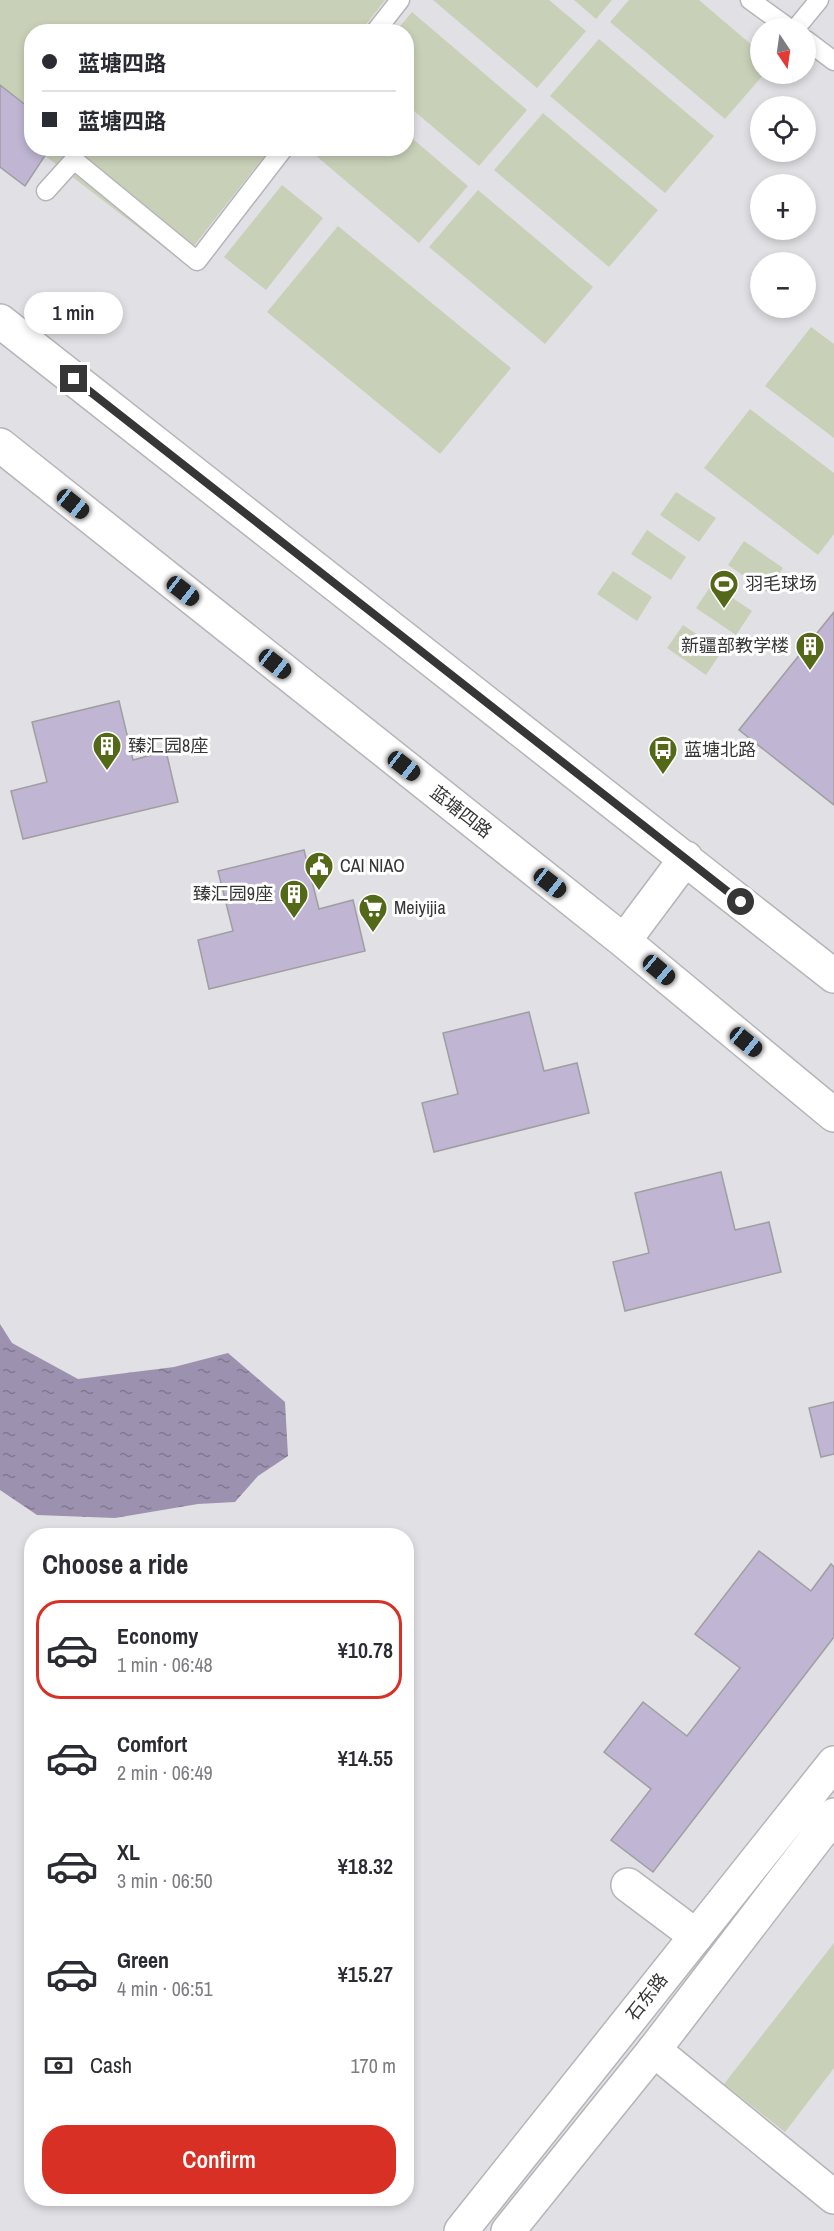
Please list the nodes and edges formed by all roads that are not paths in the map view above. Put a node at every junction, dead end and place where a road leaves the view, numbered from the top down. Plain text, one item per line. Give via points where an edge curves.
1 (400, 0) edge
2 (750, 0) edge
3 (819, 0) edge
4 (775, 18) edge
5 (804, 18) edge
6 (381, 24) edge
7 (816, 48) edge
8 (834, 61) edge
9 (279, 156) edge
10 (46, 191) dead end
11 (0, 321) edge
12 (0, 446) edge
13 (686, 858) junction
14 (624, 941) junction
15 (834, 976) edge
16 (834, 1114) edge
17 (834, 1763) edge
18 (834, 1815) edge
19 (628, 1885) dead end
20 (696, 1936) junction
21 (654, 2050) junction
22 (834, 2197) edge
23 (461, 2231) edge
24 (508, 2231) edge

1 - 6 lane
2 - 4 lane
3 - 5 lane
7 - 8 lane
9 - 10 lane via 198,261 74,160
11 - 13 main road
12 - 14 main road, 蓝塘四路
13 - 14 main road
13 - 15 main road
14 - 16 main road, 蓝塘四路
17 - 20 main road, 石东路
18 - 21 main road
19 - 20 main road
20 - 23 main road, 石东路
21 - 22 main road
21 - 24 main road

